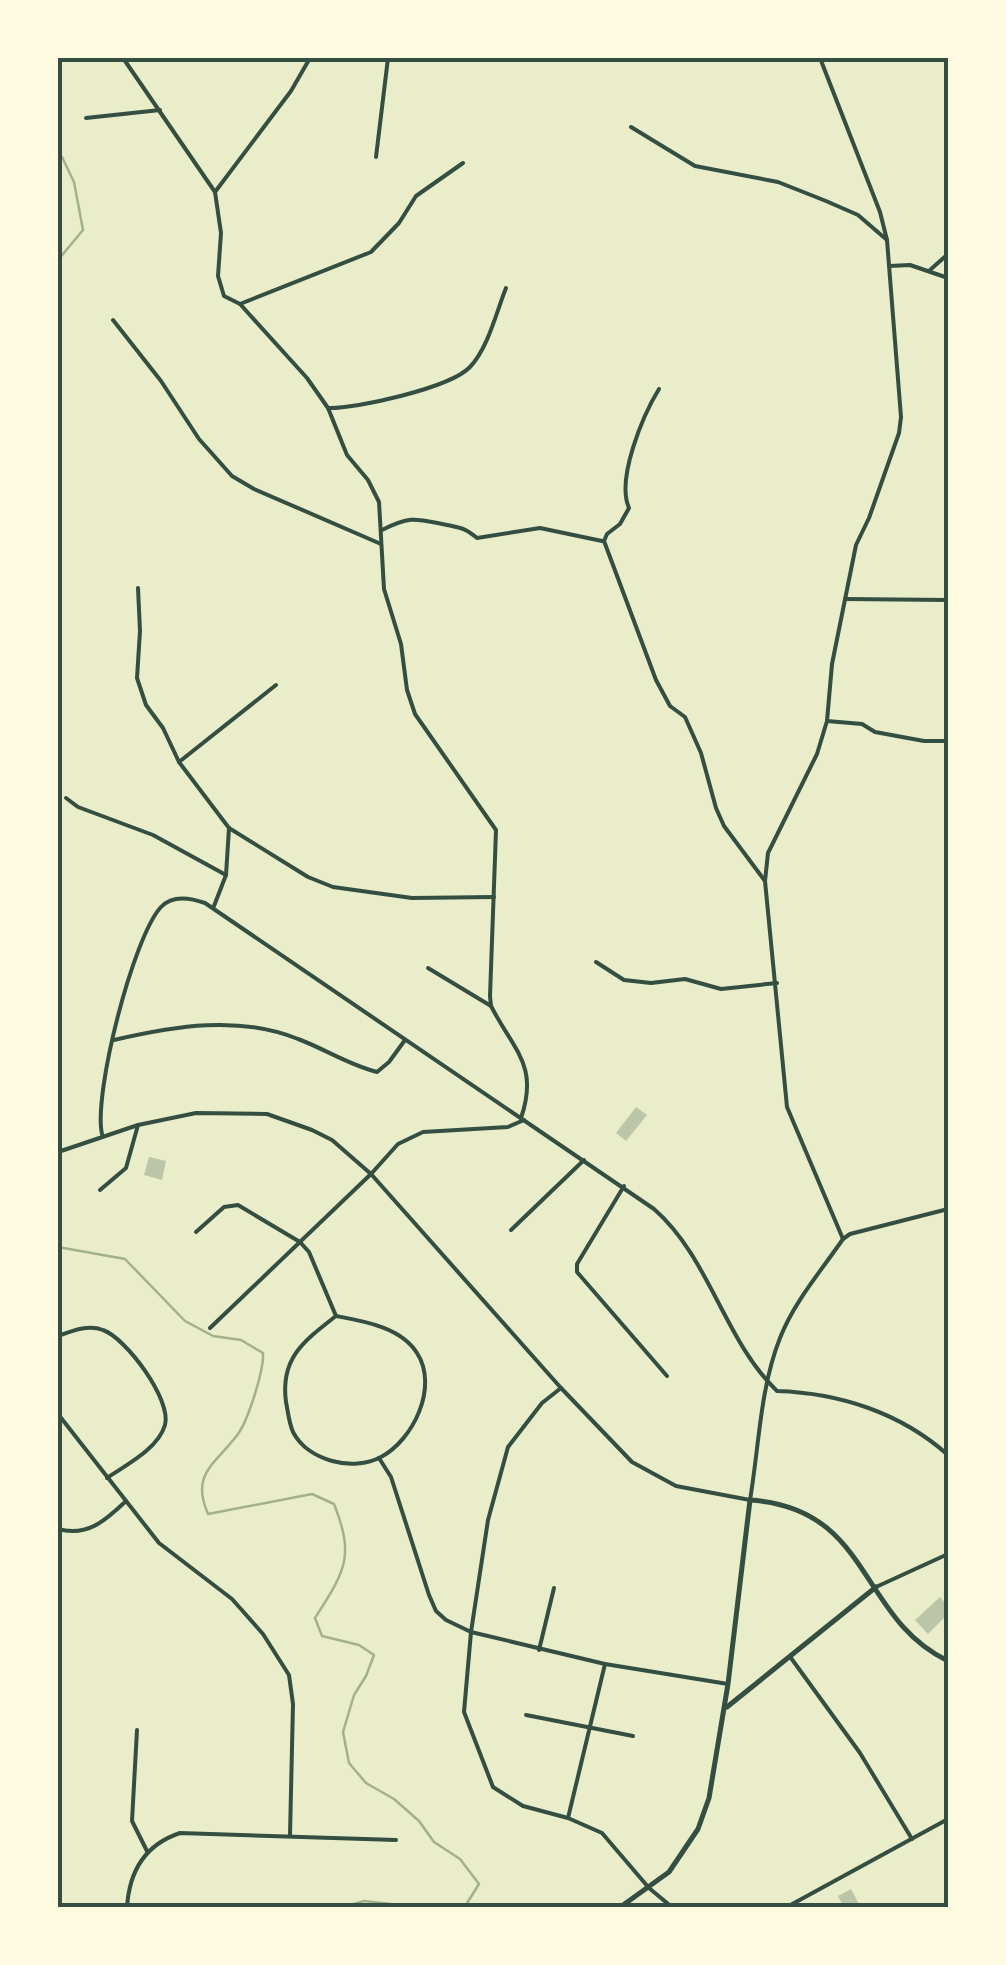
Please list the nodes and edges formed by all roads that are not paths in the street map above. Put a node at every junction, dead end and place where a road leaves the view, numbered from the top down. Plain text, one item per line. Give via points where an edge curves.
1 (124, 58) edge
2 (310, 58) edge
3 (388, 58) edge
4 (820, 58) edge
5 (160, 110) junction
6 (86, 118) dead end
7 (631, 127) dead end
8 (376, 157) dead end
9 (463, 162) dead end
10 (215, 192) junction
11 (887, 240) junction
12 (948, 254) edge
13 (890, 266) junction
14 (930, 270) junction
15 (948, 278) edge
16 (506, 288) dead end
17 (240, 304) junction
18 (112, 320) dead end
19 (660, 389) dead end
20 (328, 408) junction
21 (382, 530) junction
22 (604, 542) junction
23 (382, 544) junction
24 (138, 588) dead end
25 (845, 599) junction
26 (948, 600) edge
27 (276, 685) dead end
28 (826, 720) junction
29 (948, 741) edge
30 (179, 762) junction
31 (66, 798) dead end
32 (229, 828) junction
33 (226, 875) junction
34 (765, 881) junction
35 (495, 897) junction
36 (213, 908) junction
37 (596, 962) dead end
38 (428, 968) dead end
39 (776, 983) junction
40 (491, 1006) junction
41 (113, 1040) junction
42 (405, 1040) junction
43 (522, 1119) junction
44 (138, 1125) junction
45 (102, 1136) junction
46 (58, 1152) edge
47 (584, 1160) junction
48 (371, 1174) junction
49 (624, 1186) junction
50 (100, 1190) dead end
51 (948, 1209) edge
52 (511, 1230) dead end
53 (196, 1232) dead end
54 (843, 1239) junction
55 (300, 1242) junction
56 (336, 1316) junction
57 (210, 1328) dead end
58 (58, 1336) edge
59 (667, 1376) dead end
60 (768, 1381) junction
61 (560, 1388) junction
62 (58, 1414) edge
63 (948, 1454) edge
64 (380, 1458) junction
65 (107, 1478) junction
66 (750, 1500) junction
67 (126, 1501) junction
68 (58, 1528) edge
69 (948, 1554) edge
70 (876, 1587) junction
71 (554, 1588) dead end
72 (470, 1632) junction
73 (539, 1650) junction
74 (791, 1658) junction
75 (948, 1662) edge
76 (605, 1664) junction
77 (728, 1684) junction
78 (724, 1708) junction
79 (526, 1714) dead end
80 (590, 1725) junction
81 (136, 1730) dead end
82 (633, 1736) dead end
83 (568, 1818) junction
84 (948, 1819) edge
85 (290, 1835) junction
86 (912, 1839) junction
87 (396, 1840) dead end
88 (148, 1852) junction
89 (649, 1888) junction
90 (127, 1908) edge
91 (619, 1908) edge
92 (673, 1908) edge
93 (785, 1908) edge

1 - 5 street
2 - 10 street
3 - 8 street
4 - 11 street
5 - 6 street
5 - 10 street
7 - 11 street via 695,166 778,182 858,215
9 - 17 street via 416,196 371,252
10 - 17 street via 218,276 224,296
11 - 13 street
12 - 14 street
13 - 14 street
13 - 25 street via 899,433 856,546
14 - 15 street
16 - 20 street via 467,370 410,394
17 - 20 street
18 - 23 street via 232,476
19 - 22 street via 633,452 628,508
20 - 21 street via 379,502
21 - 22 street via 416,517 464,527 477,538 540,528
21 - 23 street
22 - 34 street via 656,680 670,706 685,717 724,826
23 - 35 street via 384,590 401,644 406,690 414,714 496,830
24 - 30 street via 137,678
25 - 26 street
25 - 28 street
27 - 30 street
28 - 29 street
28 - 34 street via 810,770 768,853
30 - 32 street
31 - 33 street
32 - 33 street
32 - 35 street via 333,887 412,898
33 - 36 street
34 - 39 street
35 - 40 street
36 - 41 street via 184,899 158,910
36 - 42 street
37 - 39 street via 624,980 685,979 721,989
38 - 40 street
39 - 54 street via 787,1107
40 - 43 street via 528,1072
41 - 42 street via 178,1026 248,1027 296,1038 377,1072
41 - 45 street
42 - 43 street
43 - 47 street
43 - 48 street via 508,1127 423,1132 398,1144
44 - 45 street
44 - 48 street via 196,1113 267,1114 332,1140
44 - 50 street via 126,1168
45 - 46 street
47 - 49 street
47 - 52 street
48 - 55 street
48 - 61 street
49 - 59 street via 577,1272
49 - 60 street via 674,1228
51 - 54 street
53 - 55 street via 230,1204
54 - 60 street via 784,1330
55 - 56 street
55 - 57 street
56 - 64 street via 394,1332 418,1353 426,1386 418,1416 403,1441
56 - 64 street via 290,1362 284,1380 288,1416 294,1434 324,1458
58 - 65 street via 84,1328 110,1332 166,1404 159,1438
60 - 63 street via 778,1391 859,1404
60 - 66 street
61 - 66 street via 644,1471 676,1486
61 - 72 street via 508,1447
62 - 65 street
64 - 72 street via 436,1611
65 - 67 street
66 - 70 main road via 816,1518 843,1540
66 - 77 main road
67 - 68 street via 82,1531
67 - 85 street via 159,1543 232,1600 289,1675
69 - 70 street
70 - 74 main road
70 - 75 main road via 910,1638
71 - 73 street
72 - 73 street
72 - 83 street via 464,1712 492,1787 522,1806
73 - 76 street
74 - 78 main road
74 - 86 street
76 - 77 street
76 - 80 street
77 - 78 main road
78 - 89 main road via 698,1830
79 - 80 street
80 - 82 street
80 - 83 street
81 - 88 street via 132,1821
83 - 89 street via 602,1834
84 - 86 street
85 - 87 street
85 - 88 street via 180,1833
86 - 93 street
88 - 90 street via 132,1874
89 - 91 main road
89 - 92 street

